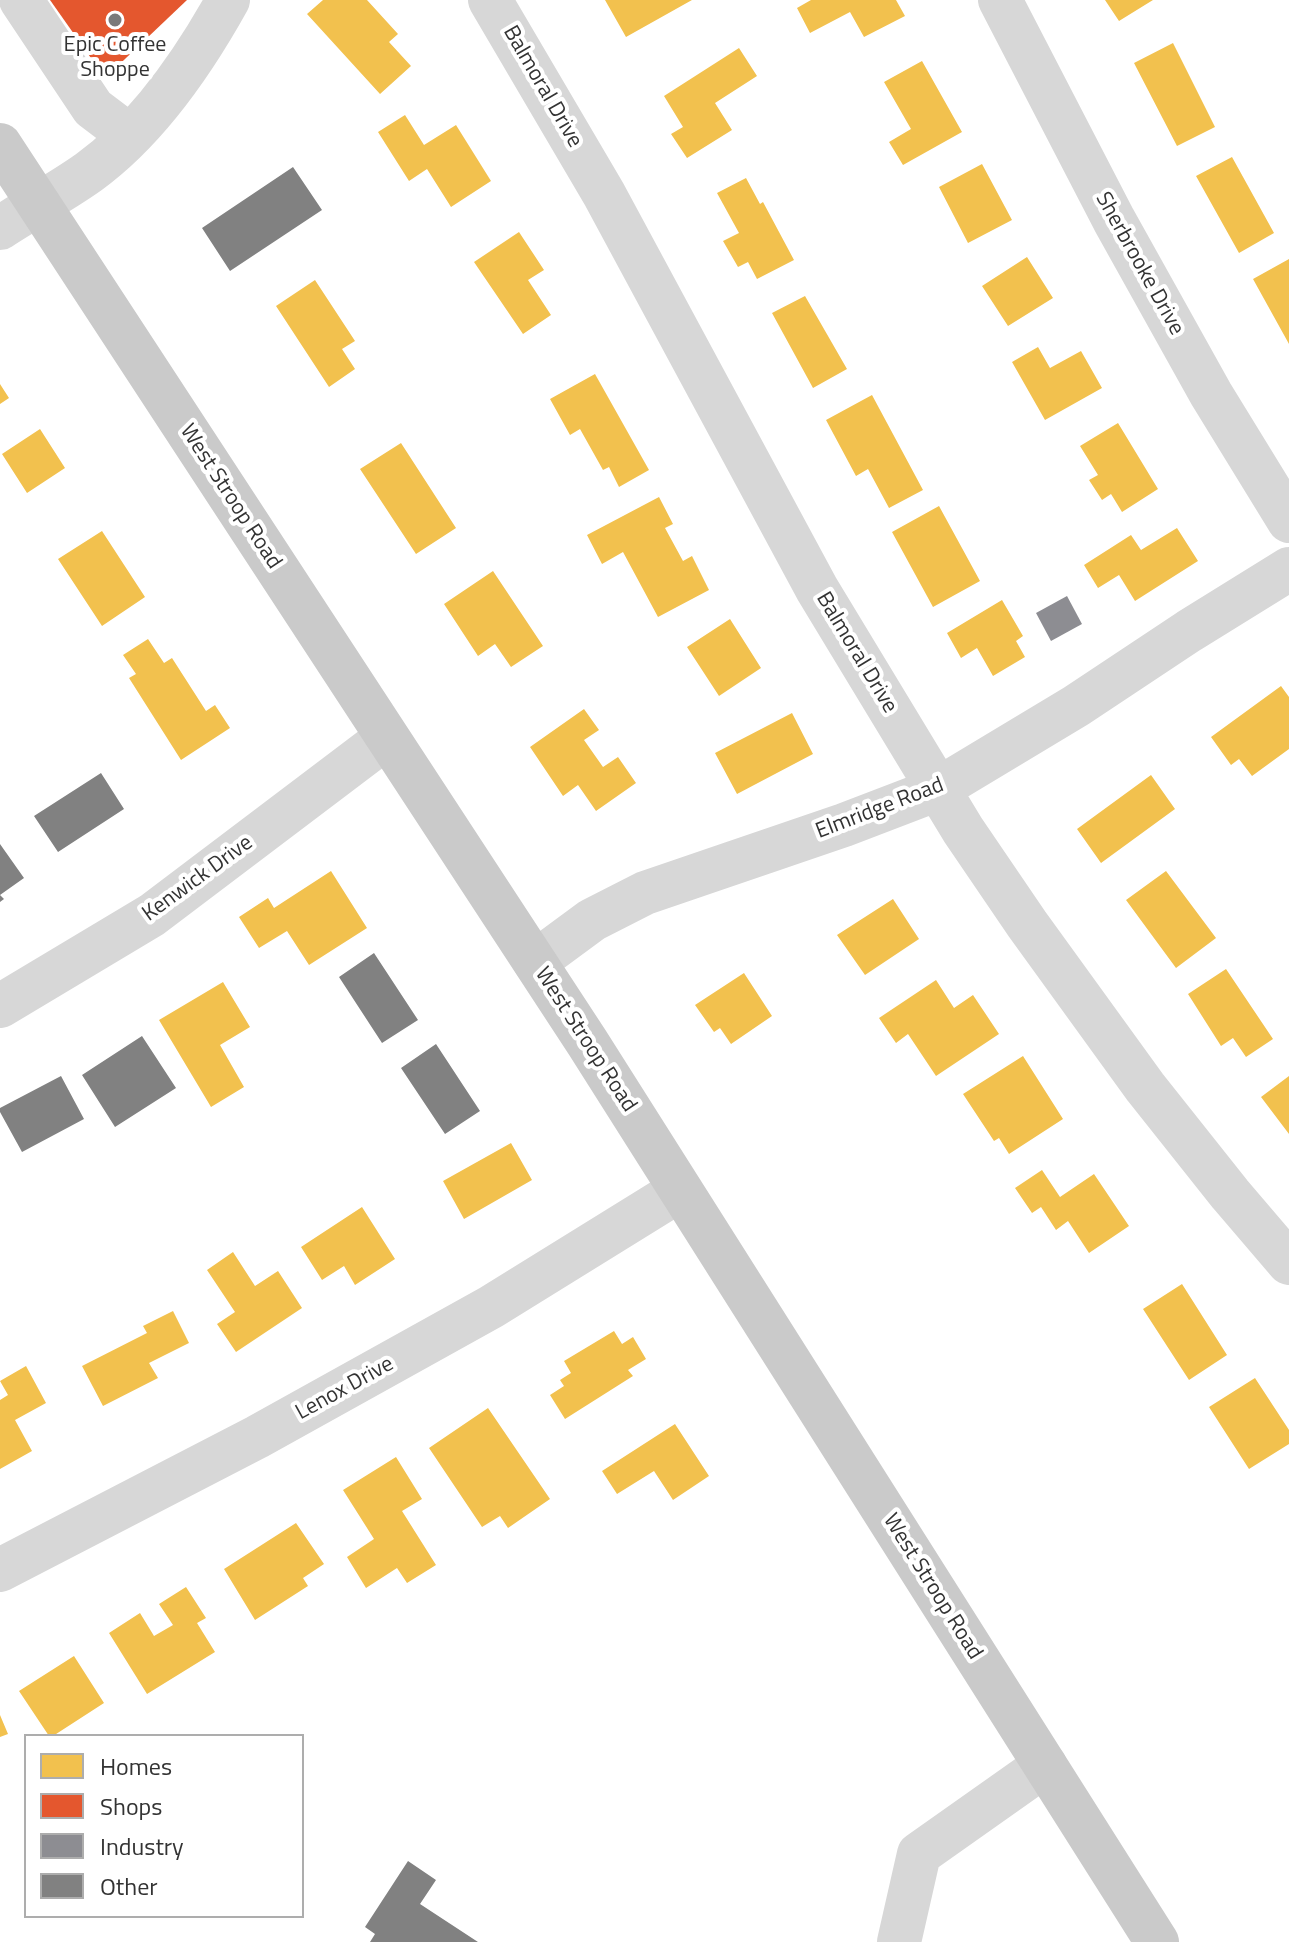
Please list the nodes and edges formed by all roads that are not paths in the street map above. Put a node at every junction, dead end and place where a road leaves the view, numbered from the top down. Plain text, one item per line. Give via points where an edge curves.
1 (21, 0) edge
2 (228, 0) edge
3 (490, 0) edge
4 (1000, 0) edge
5 (130, 136) junction
6 (0, 145) edge
7 (38, 203) junction
8 (0, 228) edge
9 (1289, 521) edge
10 (1289, 569) edge
11 (386, 738) junction
12 (938, 789) junction
13 (535, 962) junction
14 (0, 1006) edge
15 (680, 1190) junction
16 (1289, 1263) edge
17 (0, 1570) edge
18 (1045, 1765) junction
19 (899, 1942) edge
20 (1157, 1942) edge

1 - 5 street via 93,108
2 - 5 street via 169,91
3 - 12 street, Balmoral Drive via 604,194 817,589
4 - 9 street, Sherbrooke Drive via 1121,234
5 - 7 street via 89,171
6 - 7 main road, West Stroop Road
7 - 8 street
7 - 11 main road, West Stroop Road
10 - 12 street, Elmridge Road
11 - 13 main road, West Stroop Road
11 - 14 street, Kenwick Drive via 152,915
12 - 13 street, Elmridge Road via 645,893 592,920
12 - 16 street, Balmoral Drive via 1145,1087
13 - 15 main road, West Stroop Road
15 - 17 street, Lenox Drive via 491,1307 257,1437
15 - 18 main road, West Stroop Road
18 - 19 street via 919,1854
18 - 20 main road, West Stroop Road

